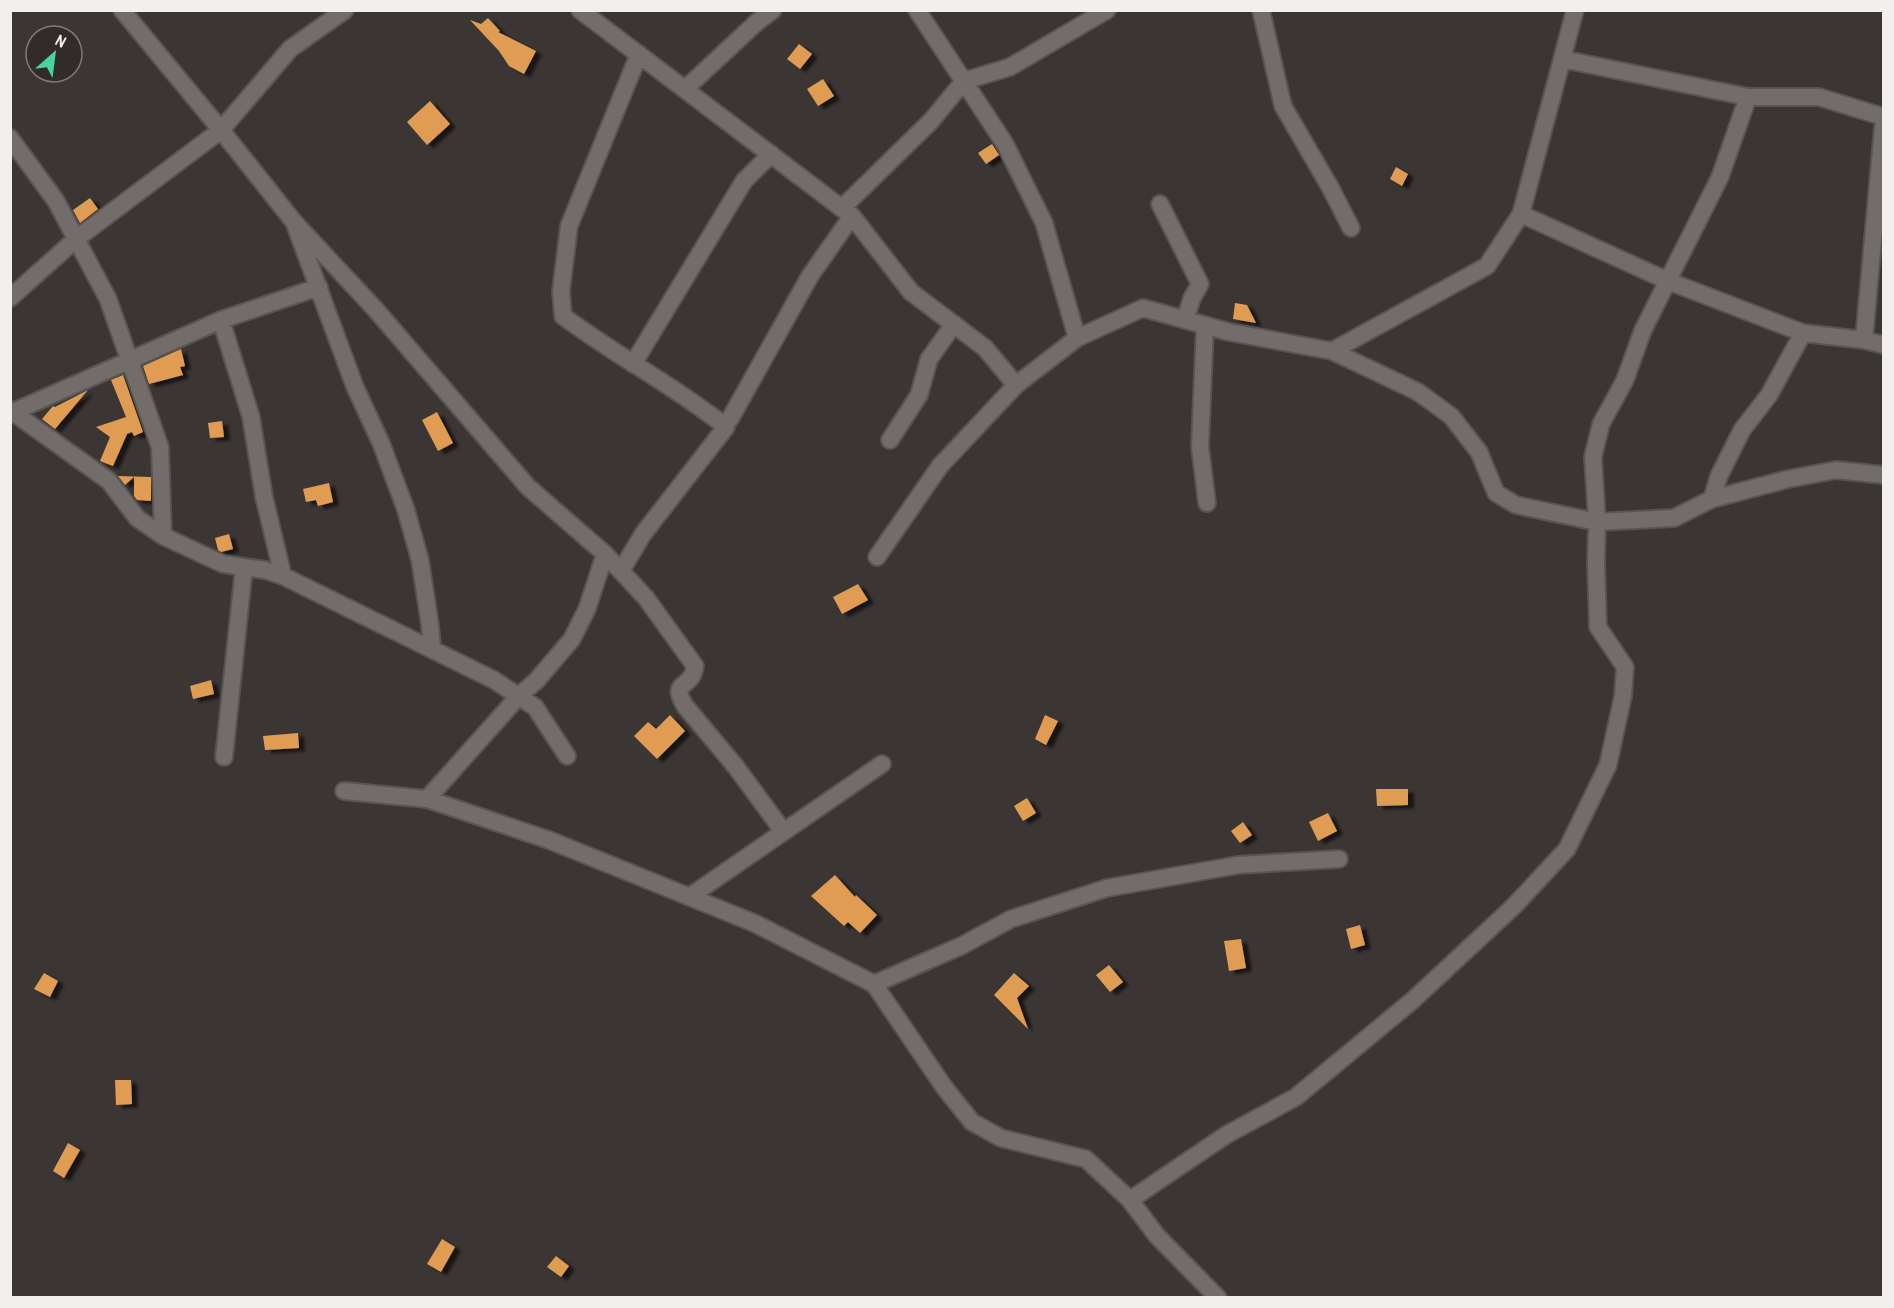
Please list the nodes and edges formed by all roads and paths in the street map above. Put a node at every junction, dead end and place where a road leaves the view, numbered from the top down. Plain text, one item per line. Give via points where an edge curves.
1 (122, 10) edge
2 (345, 10) edge
3 (580, 10) edge
4 (773, 10) edge
5 (917, 10) edge
6 (1261, 10) edge
7 (1575, 10) edge
8 (1101, 12) edge
9 (639, 54) junction
10 (1562, 59) junction
11 (964, 81) junction
12 (686, 89) junction
13 (1748, 97) junction
14 (1884, 117) edge
15 (221, 130) junction
16 (10, 138) edge
17 (771, 154) junction
18 (1160, 204) dead end
19 (847, 212) junction
20 (1521, 214) junction
21 (294, 222) junction
22 (1351, 228) dead end
23 (76, 239) junction
24 (1668, 282) junction
25 (319, 287) junction
26 (10, 298) edge
27 (221, 320) junction
28 (1185, 320) junction
29 (954, 324) junction
30 (1205, 325) junction
31 (1803, 333) junction
32 (1077, 338) junction
33 (1864, 339) junction
34 (1884, 345) edge
35 (1332, 351) junction
36 (129, 360) junction
37 (633, 364) junction
38 (1016, 385) junction
39 (12, 411) edge
40 (730, 419) dead end
41 (890, 440) dead end
42 (1884, 475) edge
43 (1712, 499) junction
44 (1207, 503) dead end
45 (1598, 522) junction
46 (163, 536) junction
47 (605, 554) junction
48 (877, 557) dead end
49 (244, 567) junction
50 (621, 571) junction
51 (283, 576) junction
52 (432, 648) junction
53 (519, 696) junction
54 (567, 756) dead end
55 (224, 757) dead end
56 (882, 764) dead end
57 (344, 791) dead end
58 (427, 799) junction
59 (783, 831) junction
60 (1339, 859) dead end
61 (689, 897) junction
62 (874, 984) junction
63 (1130, 1200) junction
64 (1218, 1298) edge

1 - 15 street
2 - 15 street via 290,50
3 - 9 street
4 - 12 street
5 - 11 street
6 - 22 street via 1283,106
7 - 10 street
8 - 11 street via 1010,67
9 - 12 street
9 - 37 street via 569,226 561,291 563,316
10 - 13 street
10 - 20 street
11 - 19 street
11 - 32 street via 1005,144 1044,223
12 - 17 street
13 - 14 street via 1819,97
13 - 24 street via 1720,177
14 - 33 street
15 - 21 street
15 - 23 street
16 - 23 street via 56,201
17 - 19 street
17 - 37 street via 744,181
18 - 28 street via 1200,284
19 - 29 street via 910,292
19 - 40 street
20 - 24 street
20 - 35 street via 1487,266
21 - 25 street
21 - 47 street via 376,310 528,488
23 - 26 street
23 - 36 street via 108,299
24 - 31 street
24 - 45 street via 1601,424 1593,457
25 - 27 street
25 - 52 street via 405,510 420,560
27 - 36 street
27 - 51 street via 252,417 264,497
28 - 30 street
28 - 32 street via 1143,308
29 - 38 street via 986,348
29 - 41 street via 929,360 919,394
30 - 35 street
30 - 44 street via 1200,447
31 - 33 street
31 - 43 street via 1769,395 1742,430
32 - 38 street
33 - 34 street
35 - 45 street via 1418,392 1450,416 1479,452 1496,493 1516,505
36 - 39 street
36 - 46 street via 160,447
37 - 50 street via 726,427 643,534
38 - 48 street via 940,466
39 - 46 street via 109,482 137,518
42 - 43 street via 1836,470
43 - 45 street via 1674,518
45 - 63 street via 1598,627 1625,667 1623,696 1608,765 1567,849 1514,906 1421,993 1296,1097 1226,1135
46 - 49 street via 223,564
47 - 50 street
47 - 53 street via 587,609 572,639
49 - 51 street
49 - 55 street
50 - 59 street via 696,666 680,688 685,706
51 - 52 street
52 - 53 street
53 - 54 street via 535,707
53 - 58 street
56 - 59 street
57 - 58 street
58 - 61 street via 549,840
59 - 61 street
60 - 62 street via 1238,865 1107,888 1011,919
61 - 62 street via 754,922
62 - 63 street via 972,1122 1001,1138 1086,1159
63 - 64 street via 1157,1236

